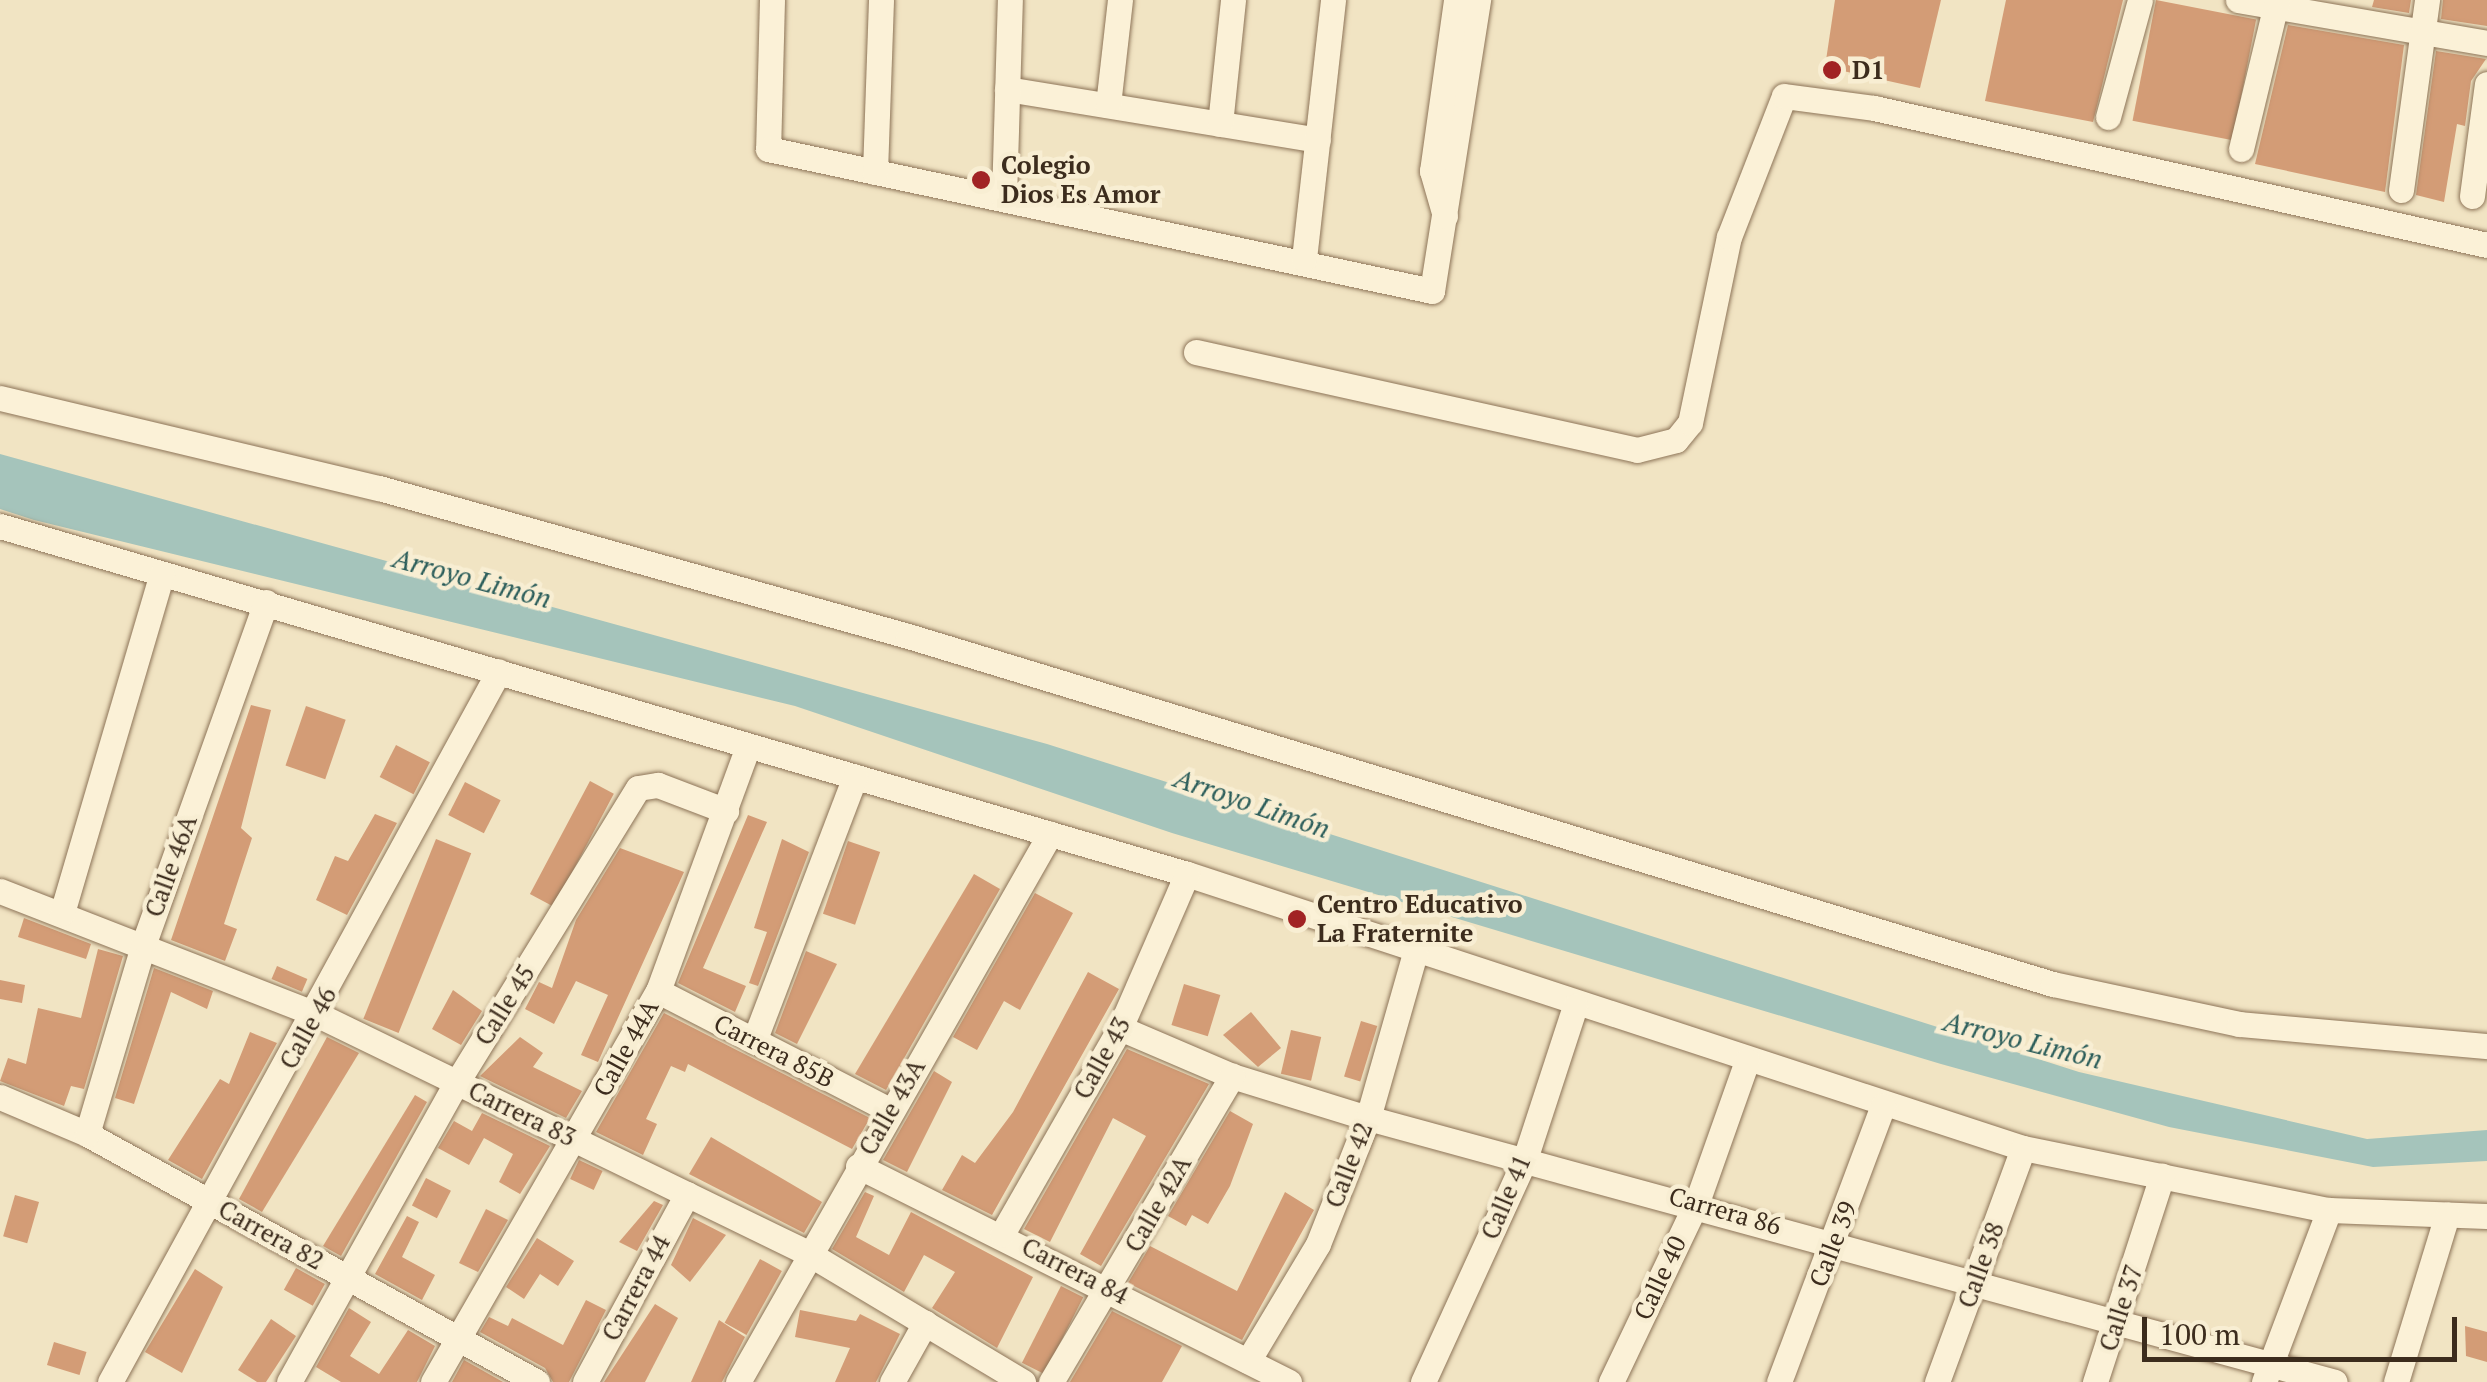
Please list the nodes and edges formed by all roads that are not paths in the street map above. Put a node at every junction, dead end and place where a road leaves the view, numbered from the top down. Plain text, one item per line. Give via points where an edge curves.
1 (772, 0) edge
2 (881, 0) edge
3 (1010, 0) edge
4 (1120, 0) edge
5 (1233, 0) edge
6 (1333, 0) edge
7 (1456, 0) edge
8 (1478, 0) edge
9 (2140, 0) edge
10 (2238, 0) edge
11 (2427, 0) edge
12 (2277, 3) edge
13 (2423, 32) junction
14 (2487, 43) edge
15 (2487, 84) edge
16 (1007, 89) junction
17 (1108, 105) junction
18 (2108, 117) dead end
19 (1220, 124) junction
20 (1318, 140) junction
21 (2242, 149) dead end
22 (874, 172) junction
23 (2401, 190) dead end
24 (2472, 196) dead end
25 (1004, 198) junction
26 (1445, 216) junction
27 (2487, 245) edge
28 (1304, 259) junction
29 (1196, 352) dead end
30 (0, 398) edge
31 (0, 526) edge
32 (162, 574) junction
33 (266, 602) junction
34 (500, 671) junction
35 (748, 746) junction
36 (854, 778) junction
37 (726, 812) junction
38 (1050, 834) junction
39 (1187, 874) junction
40 (0, 891) edge
41 (62, 913) junction
42 (145, 940) junction
43 (1415, 953) junction
44 (658, 991) junction
45 (1575, 1006) junction
46 (316, 1014) junction
47 (1120, 1028) junction
48 (754, 1041) junction
49 (2487, 1046) edge
50 (1747, 1060) junction
51 (1232, 1076) junction
52 (457, 1082) junction
53 (0, 1097) edge
54 (1883, 1106) junction
55 (891, 1112) junction
56 (1368, 1118) junction
57 (87, 1134) junction
58 (574, 1140) junction
59 (2023, 1148) junction
60 (1525, 1159) junction
61 (858, 1166) junction
62 (2162, 1176) junction
63 (686, 1194) junction
64 (210, 1200) junction
65 (1696, 1202) junction
66 (2329, 1210) junction
67 (2447, 1215) junction
68 (2487, 1216) edge
69 (1002, 1234) junction
70 (1835, 1242) junction
71 (806, 1252) junction
72 (348, 1279) junction
73 (1976, 1283) junction
74 (1108, 1289) junction
75 (925, 1323) junction
76 (2119, 1325) junction
77 (458, 1340) junction
78 (1248, 1361) junction
79 (2269, 1372) edge
80 (110, 1382) edge
81 (289, 1382) edge
82 (434, 1382) edge
83 (537, 1382) edge
84 (585, 1382) edge
85 (738, 1382) edge
86 (892, 1382) edge
87 (1023, 1382) edge
88 (1051, 1382) edge
89 (1289, 1382) edge
90 (1423, 1382) edge
91 (1612, 1382) edge
92 (1779, 1382) edge
93 (1937, 1382) edge
94 (2095, 1382) edge
95 (2334, 1382) edge
96 (2396, 1382) edge

1 - 22 street via 768,149
2 - 22 street
3 - 16 street
4 - 17 street
5 - 19 street
6 - 20 street
7 - 26 street via 1432,171
8 - 26 street
9 - 18 street
10 - 12 street
11 - 13 street
12 - 13 street
12 - 21 street
13 - 14 street
13 - 23 street
15 - 24 street
16 - 17 street
16 - 25 street
17 - 19 street
19 - 20 street
20 - 28 street
22 - 25 street
25 - 28 street
26 - 28 street via 1432,291
27 - 29 street via 1874,108 1784,96 1729,238 1690,423 1676,440 1637,450
30 - 49 street via 379,488 908,636 2053,984 2239,1024
31 - 32 street
32 - 33 street
32 - 41 street
33 - 34 street
33 - 42 street, Calle 46A
34 - 35 street
34 - 46 street, Calle 46
35 - 36 street
35 - 37 street, Calle 44A
36 - 38 street
36 - 48 street
37 - 44 street, Calle 44A
37 - 52 street, Calle 45 via 658,785 638,788
38 - 39 street
38 - 55 street, Calle 43A
39 - 43 street
39 - 47 street, Calle 43
40 - 41 street, Carrera 83
41 - 42 street, Carrera 83
42 - 46 street, Carrera 83
42 - 57 street, Calle 46A
43 - 45 street
43 - 56 street, Calle 42
44 - 48 street, Carrera 85B
44 - 58 street, Calle 44A
45 - 50 street
45 - 60 street, Calle 41
46 - 52 street, Carrera 83
46 - 64 street, Calle 46
47 - 51 street, Carrera 86
47 - 69 street, Calle 43
48 - 55 street, Carrera 85B
50 - 54 street
50 - 65 street, Calle 40
51 - 56 street, Carrera 86
51 - 74 street, Calle 42A
52 - 58 street, Carrera 83
52 - 72 street, Calle 45
53 - 57 street, Carrera 82
54 - 59 street
54 - 70 street, Calle 39
55 - 61 street, Calle 43A
56 - 60 street, Carrera 86
56 - 78 street, Calle 42 via 1318,1244
57 - 64 street, Carrera 82
58 - 63 street, Carrera 83
58 - 77 street, Calle 44A
59 - 62 street
59 - 73 street, Calle 38
60 - 65 street, Carrera 86
60 - 90 street, Calle 41
61 - 69 street, Carrera 84
61 - 71 street, Calle 43A
62 - 66 street
62 - 76 street, Calle 37
63 - 71 street, Carrera 83
63 - 84 street, Carrera 44
64 - 72 street, Carrera 82
64 - 80 street, Calle 46
65 - 70 street, Carrera 86
65 - 91 street, Calle 40
66 - 67 street
66 - 79 street
67 - 68 street
67 - 96 street
69 - 74 street, Carrera 84
70 - 73 street, Carrera 86
70 - 92 street, Calle 39
71 - 75 street, Carrera 83
71 - 85 street, Calle 43A
72 - 77 street, Carrera 82
72 - 81 street, Calle 45
73 - 76 street, Carrera 86
73 - 93 street, Calle 38
74 - 78 street, Carrera 84
74 - 88 street, Calle 42A
75 - 86 street
75 - 87 street, Carrera 83
76 - 79 street, Carrera 86
76 - 94 street, Calle 37
77 - 82 street, Calle 44A
77 - 83 street, Carrera 82
78 - 89 street, Carrera 84
79 - 95 street, Carrera 86

